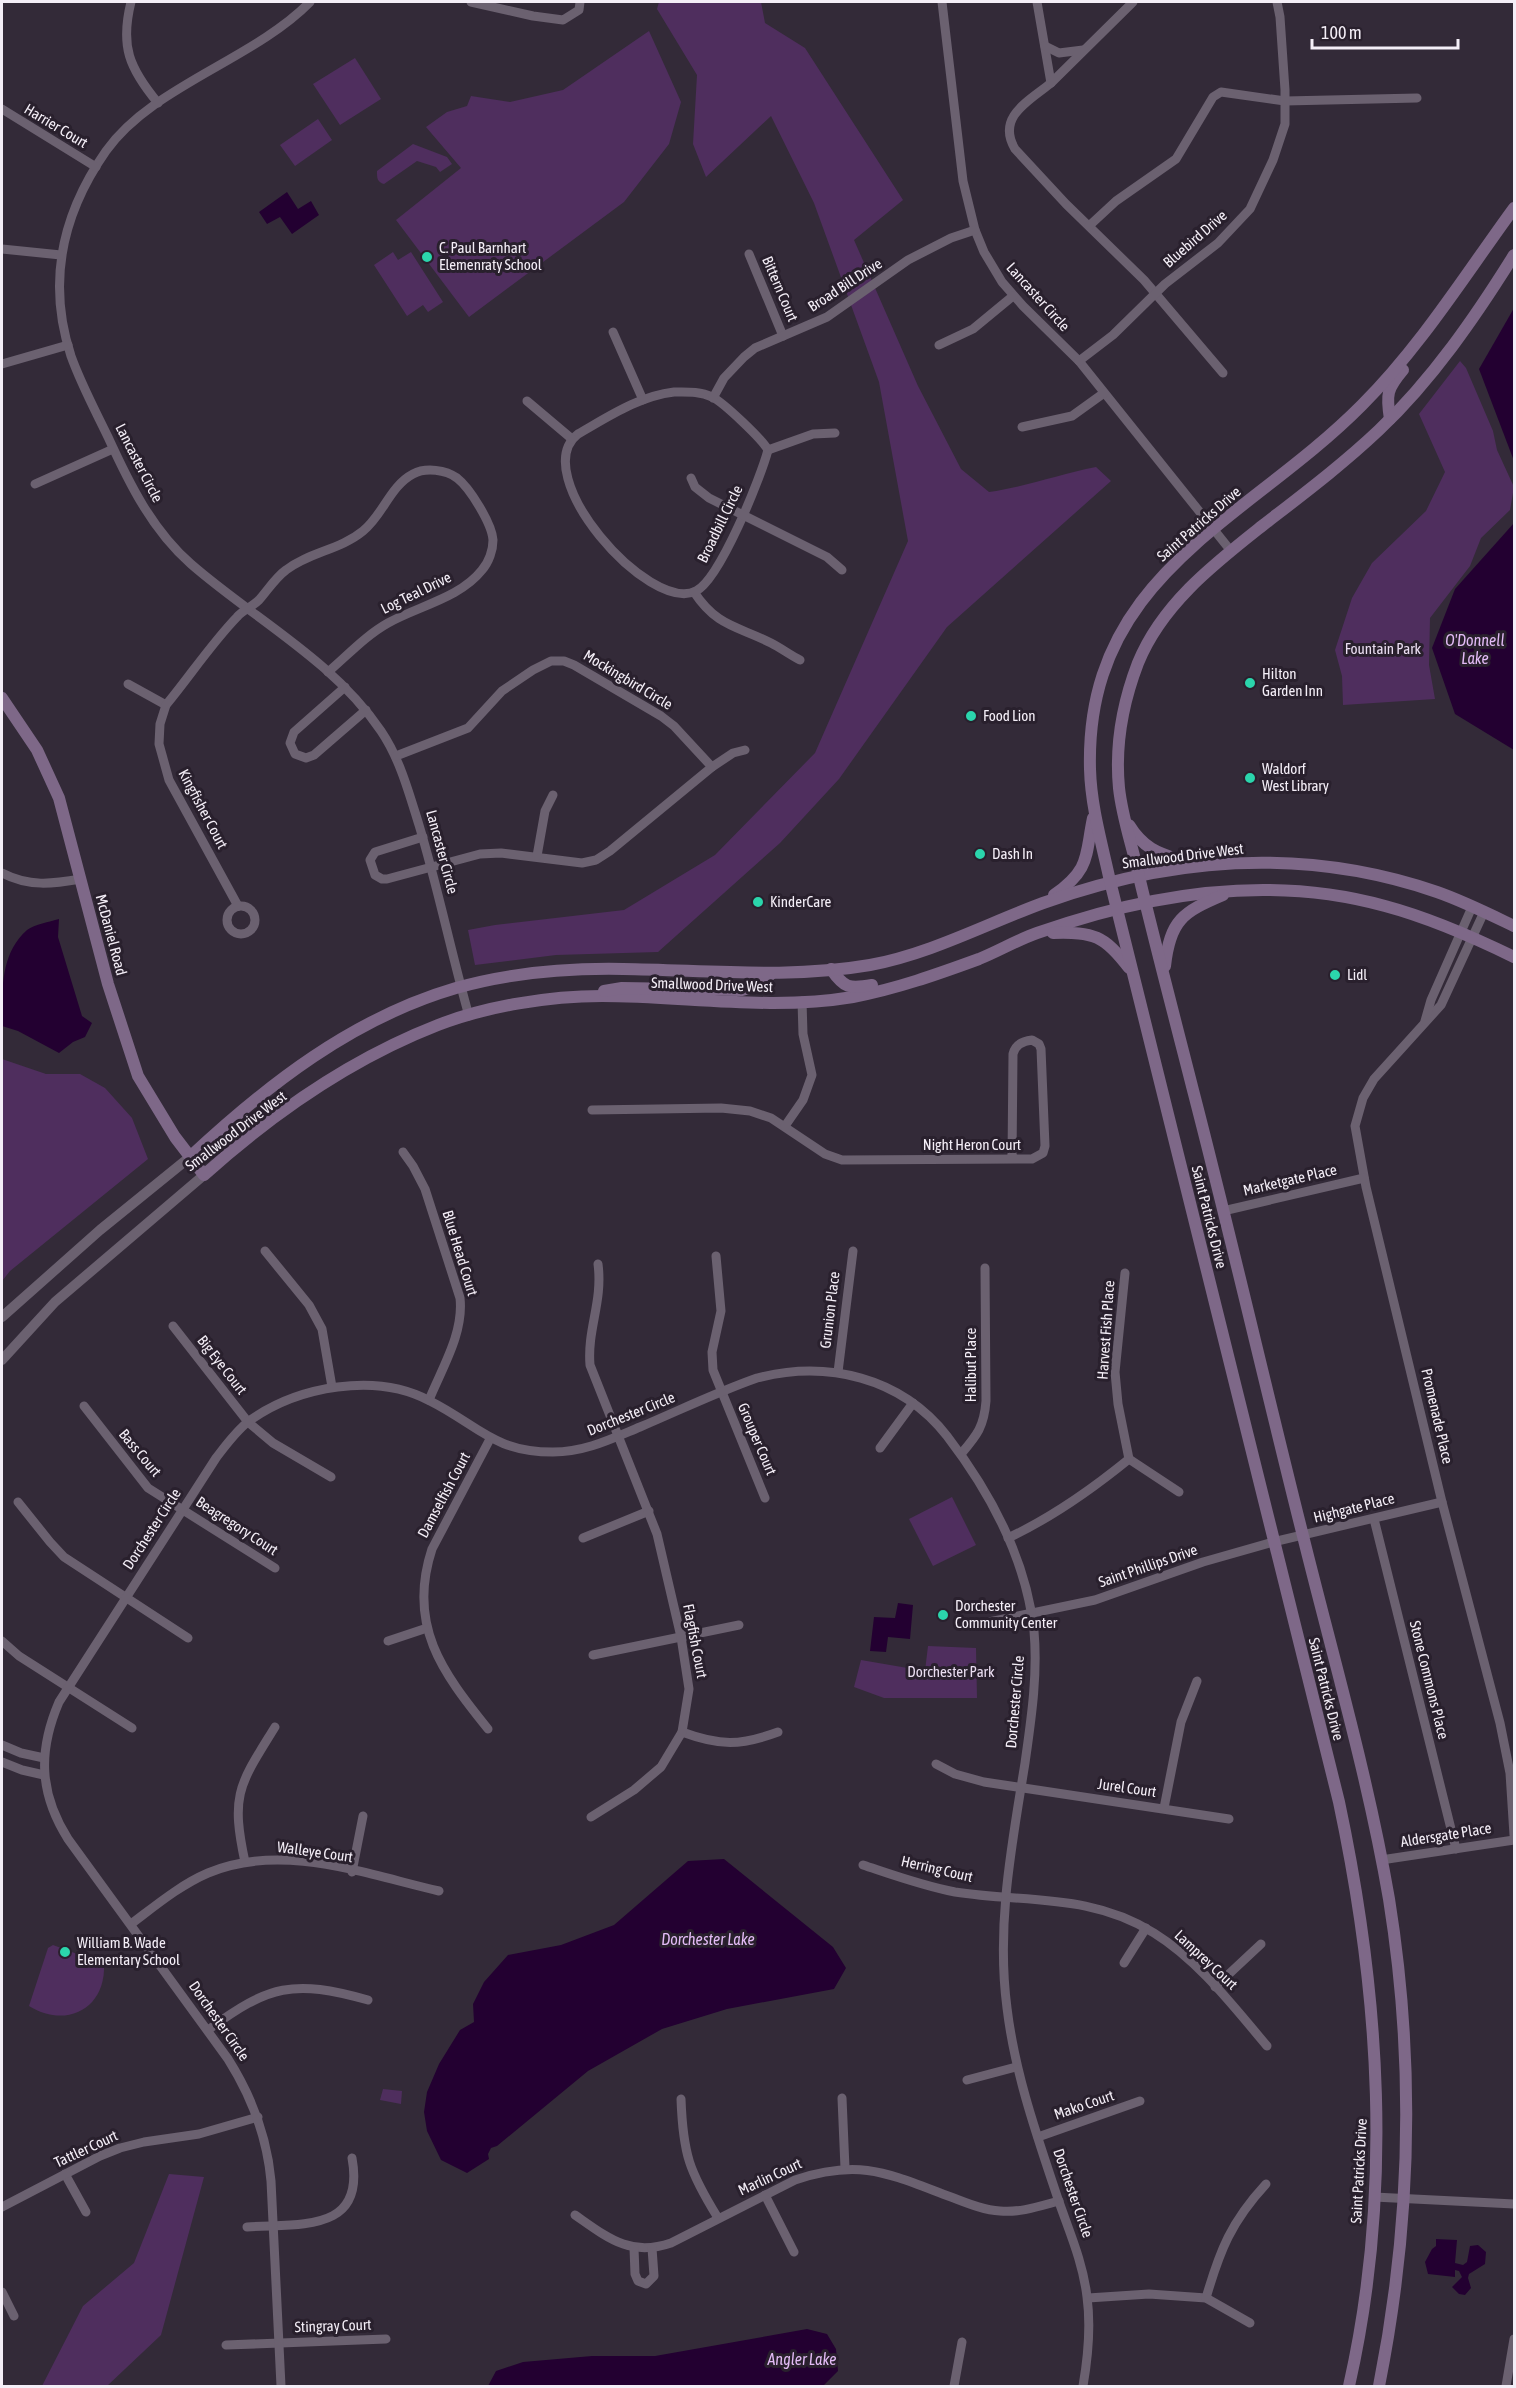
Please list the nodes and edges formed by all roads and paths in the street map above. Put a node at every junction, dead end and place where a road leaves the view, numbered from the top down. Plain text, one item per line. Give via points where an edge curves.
1 (131, 2) edge
2 (310, 2) edge
3 (471, 2) edge
4 (580, 2) edge
5 (942, 2) edge
6 (1037, 2) edge
7 (1133, 2) edge
8 (1277, 2) edge
9 (1045, 46) junction
10 (1083, 50) junction
11 (1051, 83) junction
12 (1417, 98) dead end
13 (1285, 101) junction
14 (158, 103) junction
15 (2, 109) edge
16 (96, 167) junction
17 (1515, 208) edge
18 (1089, 226) junction
19 (975, 230) junction
20 (2, 249) edge
21 (749, 254) dead end
22 (61, 255) junction
23 (1515, 255) edge
24 (1155, 293) junction
25 (1013, 296) junction
26 (1432, 323) junction
27 (613, 332) dead end
28 (783, 336) junction
29 (68, 345) junction
30 (939, 345) dead end
31 (1079, 361) junction
32 (2, 364) edge
33 (1223, 373) dead end
34 (1104, 393) junction
35 (714, 398) junction
36 (643, 400) junction
37 (527, 401) dead end
38 (1390, 418) junction
39 (1022, 427) dead end
40 (835, 433) dead end
41 (572, 439) junction
42 (113, 449) junction
43 (768, 450) junction
44 (691, 478) dead end
45 (35, 484) dead end
46 (743, 516) junction
47 (1213, 528) junction
48 (1231, 551) junction
49 (842, 570) dead end
50 (694, 592) junction
51 (249, 609) junction
52 (800, 660) dead end
53 (328, 672) junction
54 (128, 684) dead end
55 (345, 687) junction
56 (2, 698) edge
57 (166, 705) junction
58 (366, 710) junction
59 (745, 750) dead end
60 (396, 756) junction
61 (712, 767) junction
62 (553, 795) dead end
63 (1095, 811) junction
64 (1123, 812) junction
65 (423, 837) junction
66 (537, 856) junction
67 (1198, 866) junction
68 (431, 867) junction
69 (2, 873) edge
70 (1139, 874) junction
71 (81, 879) junction
72 (1110, 881) junction
73 (1233, 891) junction
74 (1145, 902) junction
75 (1042, 903) junction
76 (238, 906) dead end
77 (1472, 907) junction
78 (1117, 909) junction
79 (1484, 912) junction
80 (1515, 926) edge
81 (1037, 933) junction
82 (1467, 935) junction
83 (1515, 957) edge
84 (831, 969) junction
85 (945, 970) junction
86 (1132, 973) junction
87 (1165, 973) junction
88 (771, 974) junction
89 (461, 987) junction
90 (555, 999) junction
91 (801, 1001) junction
92 (469, 1016) junction
93 (592, 1110) dead end
94 (785, 1126) junction
95 (403, 1152) dead end
96 (190, 1157) junction
97 (1012, 1159) junction
98 (204, 1174) junction
99 (1364, 1178) junction
100 (1223, 1211) junction
101 (266, 1251) dead end
102 (853, 1251) dead end
103 (717, 1256) dead end
104 (598, 1264) dead end
105 (985, 1268) dead end
106 (1125, 1273) dead end
107 (2, 1317) edge
108 (173, 1326) dead end
109 (2, 1360) edge
110 (837, 1372) junction
111 (332, 1387) junction
112 (722, 1393) junction
113 (429, 1400) junction
114 (913, 1403) junction
115 (84, 1406) dead end
116 (248, 1422) junction
117 (619, 1436) junction
118 (490, 1439) junction
119 (880, 1448) dead end
120 (961, 1454) junction
121 (1129, 1459) junction
122 (331, 1477) dead end
123 (1179, 1492) dead end
124 (765, 1498) dead end
125 (18, 1502) dead end
126 (1442, 1502) junction
127 (183, 1509) junction
128 (649, 1511) junction
129 (1374, 1519) junction
130 (1303, 1536) junction
131 (583, 1538) dead end
132 (1008, 1538) junction
133 (1274, 1542) junction
134 (275, 1568) dead end
135 (125, 1597) junction
136 (1031, 1614) junction
137 (989, 1622) dead end
138 (739, 1625) dead end
139 (427, 1628) junction
140 (681, 1637) junction
141 (188, 1638) dead end
142 (2, 1641) edge
143 (388, 1641) dead end
144 (593, 1655) dead end
145 (1197, 1681) dead end
146 (67, 1686) junction
147 (275, 1727) dead end
148 (132, 1728) dead end
149 (488, 1729) dead end
150 (682, 1732) junction
151 (778, 1732) dead end
152 (2, 1745) edge
153 (44, 1758) junction
154 (2, 1762) edge
155 (936, 1764) dead end
156 (44, 1775) junction
157 (1021, 1788) junction
158 (1164, 1808) junction
159 (363, 1816) dead end
160 (591, 1817) dead end
161 (1229, 1819) dead end
162 (1515, 1835) edge
163 (1515, 1840) edge
164 (1456, 1849) junction
165 (1381, 1860) junction
166 (244, 1862) junction
167 (863, 1865) dead end
168 (352, 1872) junction
169 (439, 1892) dead end
170 (1005, 1896) junction
171 (131, 1924) junction
172 (1146, 1928) junction
173 (1261, 1944) dead end
174 (1124, 1964) dead end
175 (1215, 1988) junction
176 (368, 2000) dead end
177 (208, 2030) junction
178 (1267, 2046) dead end
179 (1016, 2067) junction
180 (967, 2079) dead end
181 (842, 2098) dead end
182 (681, 2099) dead end
183 (1140, 2101) dead end
184 (258, 2117) junction
185 (1038, 2137) junction
186 (352, 2158) dead end
187 (845, 2168) junction
188 (65, 2174) junction
189 (1266, 2184) dead end
190 (765, 2195) junction
191 (1374, 2197) junction
192 (1403, 2197) junction
193 (1059, 2201) junction
194 (1515, 2204) edge
195 (2, 2207) edge
196 (86, 2212) dead end
197 (575, 2216) dead end
198 (718, 2218) junction
199 (274, 2225) junction
200 (247, 2227) dead end
201 (634, 2248) junction
202 (652, 2248) junction
203 (794, 2252) dead end
204 (2, 2292) edge
205 (1088, 2298) junction
206 (1206, 2298) junction
207 (14, 2316) dead end
208 (1250, 2323) dead end
209 (386, 2339) dead end
210 (1515, 2339) edge
211 (962, 2342) dead end
212 (280, 2343) junction
213 (226, 2345) dead end
214 (281, 2386) edge
215 (954, 2386) edge
216 (1083, 2386) edge
217 (1349, 2386) edge
218 (1379, 2386) edge
219 (1506, 2386) edge

1 - 14 street via 126,46 138,75
2 - 14 street, Lancaster Circle via 285,24
3 - 4 street via 563,20 579,10
5 - 19 street, Lancaster Circle via 963,181
6 - 9 street
7 - 10 street
8 - 13 street, Bluebird Drive
9 - 10 street via 1059,53
9 - 11 street
10 - 11 street
11 - 18 street via 1019,108 1009,124 1008,135 1015,149
12 - 13 street
13 - 18 street via 1221,92 1213,97 1176,159 1116,201
13 - 24 street, Bluebird Drive via 1281,141 1250,208 1218,243
14 - 16 street, Lancaster Circle via 121,134
15 - 16 street, Harrier Court
16 - 22 street, Lancaster Circle via 75,209
17 - 26 main road, Saint Patricks Drive
18 - 24 street
19 - 25 street, Lancaster Circle via 993,269
19 - 28 street, Broad Bill Drive via 908,260 827,317
20 - 22 street
21 - 28 street, Bittern Court
22 - 29 street, Lancaster Circle via 59,300
23 - 38 main road, Saint Patricks Drive via 1431,371
24 - 31 street, Bluebird Drive via 1113,335
24 - 33 street
25 - 30 street via 973,328
25 - 31 street, Lancaster Circle
26 - 38 main road via 1434,333 1388,391
26 - 47 main road, Saint Patricks Drive via 1362,405
27 - 36 street
28 - 35 street, Broad Bill Drive via 744,357 724,378
29 - 32 street
29 - 42 street, Lancaster Circle
31 - 34 street, Lancaster Circle
34 - 39 street via 1072,416
34 - 47 street, Lancaster Circle
35 - 36 street via 674,392
35 - 43 street via 762,440
36 - 41 street
37 - 41 street
38 - 48 main road, Saint Patricks Drive via 1340,465
40 - 43 street via 813,434
41 - 50 street via 564,461 566,479 598,532 618,555 651,582 678,594
42 - 45 street
42 - 51 street, Lancaster Circle via 135,494 162,534 190,563
43 - 46 street, Broadbill Circle
44 - 46 street via 702,493
46 - 49 street via 827,557
46 - 50 street, Broadbill Circle via 708,581
47 - 48 street, Lancaster Circle
47 - 63 main road, Saint Patricks Drive via 1148,593 1124,626 1109,656 1092,722 1090,769
48 - 64 main road, Saint Patricks Drive via 1192,584 1141,656 1121,728 1119,784
50 - 52 street via 720,620
51 - 53 street, Lancaster Circle
51 - 53 street, Log Teal Drive via 286,570 361,533 398,487 416,472 439,471 457,478 491,529 493,545 487,564 461,588 376,631
51 - 57 street, Kingfisher Court via 238,615
53 - 55 street, Lancaster Circle
54 - 57 street
55 - 58 street, Lancaster Circle
55 - 58 street via 294,732 290,743 295,754 306,758 314,755
56 - 71 main road, McDaniel Road via 37,750 59,798
57 - 76 street, Kingfisher Court via 159,744 169,780
58 - 60 street, Lancaster Circle
59 - 61 street
60 - 61 street, Mockingbird Circle via 468,728 502,691 546,663 557,661 574,665 661,716
60 - 65 street, Lancaster Circle
61 - 66 street via 596,860 574,862
62 - 66 street via 545,811
63 - 72 main road, Saint Patricks Drive
63 - 75 main road via 1083,866 1068,885
64 - 67 main road via 1134,832 1153,851
64 - 70 main road, Saint Patricks Drive
65 - 68 street, Lancaster Circle
65 - 68 street via 381,849 372,855 371,866 377,877 387,879
66 - 68 street via 480,854
67 - 70 main road, Smallwood Drive West
67 - 77 main road, Smallwood Drive West via 1326,866 1410,884
68 - 89 street, Lancaster Circle
69 - 71 street via 37,884
70 - 72 main road, Smallwood Drive West
70 - 74 main road, Saint Patricks Drive
71 - 96 main road, McDaniel Road via 108,984 138,1076
72 - 75 main road, Smallwood Drive West
72 - 78 main road, Saint Patricks Drive
73 - 74 main road, Smallwood Drive West
73 - 82 main road, Smallwood Drive West via 1299,891 1364,901
73 - 87 main road via 1197,906 1178,923 1169,941
74 - 78 main road, Smallwood Drive West
74 - 87 main road, Saint Patricks Drive
75 - 84 main road, Smallwood Drive West via 964,936 898,957
77 - 79 main road, Smallwood Drive West
77 - 82 street, Promenade Place
78 - 81 main road, Smallwood Drive West
78 - 86 main road, Saint Patricks Drive
79 - 80 main road, Smallwood Drive West
79 - 82 street, Promenade Place
81 - 85 main road, Smallwood Drive West
81 - 86 main road via 1081,932 1101,939 1114,948
82 - 83 main road, Smallwood Drive West
82 - 99 street, Promenade Place via 1431,1000 1425,1024 1374,1079 1359,1107 1355,1126
84 - 85 main road via 840,983 850,988
84 - 88 main road, Smallwood Drive West
85 - 91 main road, Smallwood Drive West via 905,985 850,998
86 - 133 main road, Saint Patricks Drive
87 - 100 main road, Saint Patricks Drive
88 - 89 main road, Smallwood Drive West via 586,969 486,980
88 - 90 main road via 757,986 742,990 622,988
89 - 92 street, Lancaster Circle
89 - 96 main road, Smallwood Drive West via 416,1002 333,1043 239,1112
90 - 91 main road, Smallwood Drive West via 601,996
90 - 92 main road, Smallwood Drive West
91 - 94 street via 812,1075 803,1100
92 - 98 main road, Smallwood Drive West via 438,1025 339,1075
93 - 94 street, Night Heron Court via 737,1109 761,1114
94 - 97 street, Night Heron Court via 825,1154 842,1160
95 - 113 street, Blue Head Court via 425,1189 460,1298 458,1329
96 - 98 main road, McDaniel Road
96 - 107 street, Smallwood Drive West
97 - 97 street, Night Heron Court via 1014,1049 1027,1041 1036,1041 1041,1049 1044,1084 1045,1151 1035,1159
98 - 109 street, Smallwood Drive West via 55,1302
99 - 100 street, Marketgate Place
99 - 126 street, Promenade Place
100 - 130 main road, Saint Patricks Drive
101 - 111 street via 309,1305 322,1329
102 - 110 street, Grunion Place
103 - 112 street, Grouper Court via 721,1311 712,1362
104 - 117 street, Flagfish Court via 600,1289 590,1340 590,1365
105 - 120 street, Halibut Place via 984,1421
106 - 121 street, Harvest Fish Place via 1115,1372
108 - 116 street, Big Eye Court
110 - 112 street, Dorchester Circle via 780,1373
110 - 114 street, Dorchester Circle via 874,1383
111 - 113 street, Dorchester Circle via 383,1387
111 - 116 street, Dorchester Circle via 289,1400
112 - 117 street, Dorchester Circle
112 - 124 street, Grouper Court
113 - 118 street, Dorchester Circle
114 - 119 street
114 - 120 street, Dorchester Circle via 940,1427
115 - 127 street, Bass Court via 148,1488
116 - 122 street, Big Eye Court via 273,1443
116 - 127 street, Dorchester Circle via 216,1458
117 - 118 street, Dorchester Circle via 586,1448 555,1452 518,1448
117 - 128 street, Flagfish Court
118 - 139 street, Damselfish Court via 429,1557 423,1598
120 - 132 street, Dorchester Circle via 988,1495
121 - 123 street
121 - 132 street via 1063,1508
125 - 135 street via 64,1557
126 - 129 street, Highgate Place
126 - 162 street, Promenade Place via 1500,1723 1510,1773
127 - 134 street, Beagregory Court
127 - 135 street, Dorchester Circle
128 - 131 street
128 - 140 street, Flagfish Court
129 - 130 street, Highgate Place
129 - 164 street, Stone Commons Place
130 - 133 street, Highgate Place
130 - 165 main road, Saint Patricks Drive
132 - 136 street, Dorchester Circle
133 - 136 street, Saint Phillips Drive via 1203,1562 1104,1598
133 - 191 main road, Saint Patricks Drive via 1339,1802 1363,1923 1376,2057
135 - 141 street
135 - 146 street, Dorchester Circle
136 - 137 street, Saint Phillips Drive
136 - 157 street, Dorchester Circle via 1035,1647 1033,1697
138 - 140 street
139 - 143 street
139 - 149 street, Damselfish Court via 436,1655
140 - 144 street
140 - 150 street, Flagfish Court via 689,1689
142 - 146 street via 11,1651
145 - 158 street via 1181,1722
146 - 148 street
146 - 153 street, Dorchester Circle via 49,1725
147 - 166 street via 247,1773 239,1795 238,1823
150 - 151 street via 726,1744
150 - 160 street, Flagfish Court via 661,1767 634,1790
152 - 153 street
153 - 156 street, Dorchester Circle
154 - 156 street
155 - 157 street, Jurel Court via 963,1777
156 - 171 street, Dorchester Circle via 60,1827
157 - 158 street, Jurel Court
157 - 170 street, Dorchester Circle
158 - 161 street, Jurel Court
159 - 168 street
163 - 164 street, Aldersgate Place
164 - 165 street, Aldersgate Place
165 - 192 main road, Saint Patricks Drive via 1404,2040
166 - 168 street, Walleye Court via 296,1861
166 - 171 street, Walleye Court via 194,1881
167 - 170 street, Herring Court via 943,1889
168 - 169 street, Walleye Court
170 - 172 street, Lamprey Court via 1092,1906
170 - 179 street, Dorchester Circle via 1004,1984
171 - 177 street, Dorchester Circle
172 - 174 street
172 - 175 street, Lamprey Court via 1174,1948
173 - 175 street
175 - 178 street, Lamprey Court
176 - 177 street via 337,1992 283,1989 263,1994
177 - 184 street, Dorchester Circle via 238,2075
179 - 180 street
179 - 185 street, Dorchester Circle
181 - 187 street
182 - 198 street via 687,2160
183 - 185 street, Mako Court
184 - 188 street, Tattler Court via 205,2133 120,2148
184 - 199 street, Dorchester Circle via 270,2165
185 - 193 street, Dorchester Circle
186 - 199 street via 355,2181 342,2212 320,2222
187 - 190 street, Marlin Court via 814,2173
187 - 193 street, Marlin Court via 879,2172 999,2211 1014,2212
188 - 195 street, Tattler Court
188 - 196 street
189 - 206 street via 1229,2232
190 - 198 street, Marlin Court
190 - 203 street
191 - 192 street
191 - 217 main road, Saint Patricks Drive via 1363,2306
192 - 194 street
192 - 218 main road, Saint Patricks Drive
193 - 205 street, Dorchester Circle
197 - 201 street, Marlin Court
198 - 202 street, Marlin Court via 671,2243
199 - 200 street
199 - 212 street, Dorchester Circle
201 - 202 street, Marlin Court
201 - 202 street via 635,2274 642,2284 654,2276
204 - 207 street
205 - 206 street via 1149,2294
205 - 216 street, Dorchester Circle
206 - 208 street
209 - 212 street, Stingray Court
210 - 219 street
211 - 215 street
212 - 213 street, Stingray Court
212 - 214 street, Dorchester Circle

